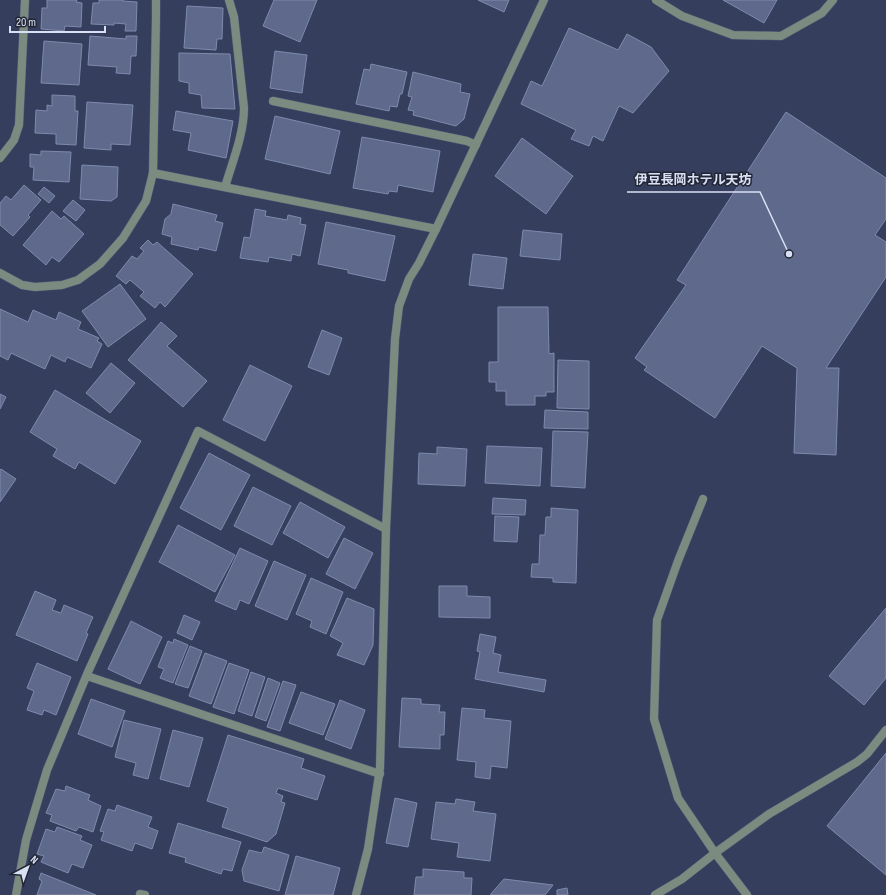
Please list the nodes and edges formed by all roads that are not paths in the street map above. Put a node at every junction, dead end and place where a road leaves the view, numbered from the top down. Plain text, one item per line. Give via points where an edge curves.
1 (25, 0) edge
2 (156, 0) edge
3 (229, 0) edge
4 (544, 0) edge
5 (656, 0) edge
6 (833, 0) edge
7 (273, 101) dead end
8 (476, 145) junction
9 (0, 158) edge
10 (153, 173) junction
11 (225, 188) junction
12 (436, 229) junction
13 (0, 273) edge
14 (703, 499) dead end
15 (386, 528) junction
16 (87, 676) junction
17 (886, 730) edge
18 (380, 774) junction
19 (715, 852) junction
20 (16, 895) edge
21 (356, 895) edge
22 (655, 895) edge
23 (747, 895) edge

1 - 9 street via 19,125 14,140
2 - 10 street
3 - 11 street via 234,17 244,116
4 - 8 street
5 - 6 street via 682,16 732,36 781,36 822,13
7 - 8 street via 467,141
8 - 12 street
10 - 11 street
10 - 13 street via 146,201 123,238 100,264 78,280 62,285 35,287 22,285
11 - 12 street
12 - 15 street via 409,279 400,306 395,339
14 - 19 street via 657,620 654,719 678,798
15 - 16 street via 198,431
15 - 18 street
16 - 18 street
16 - 20 street via 47,770 26,840
17 - 19 street via 867,754 857,762 769,814
18 - 21 street via 368,848
19 - 22 street via 682,879
19 - 23 street

